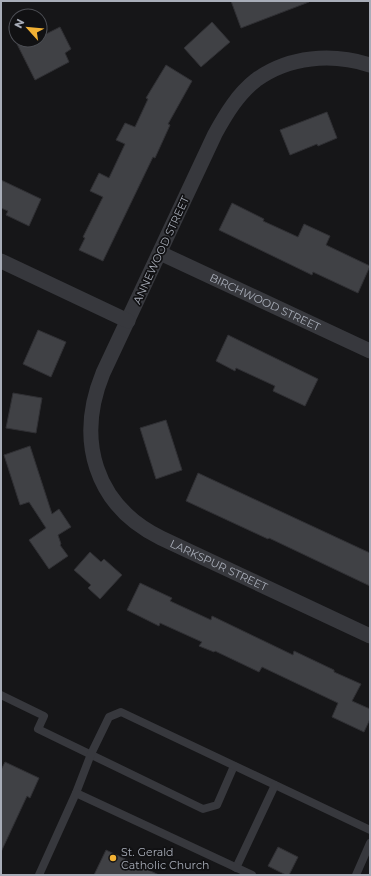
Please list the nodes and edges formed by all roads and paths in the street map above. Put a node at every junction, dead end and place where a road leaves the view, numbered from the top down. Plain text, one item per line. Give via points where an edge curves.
1 (370, 65) edge
2 (160, 253) junction
3 (1, 261) edge
4 (128, 321) junction
5 (370, 351) edge
6 (95, 464) joint
7 (370, 636) edge
8 (1, 695) edge
9 (91, 754) junction
10 (234, 766) junction
11 (275, 785) junction
12 (76, 793) junction
13 (370, 830) edge
14 (370, 843) edge
15 (236, 868) junction
16 (39, 875) edge
17 (252, 875) edge
18 (356, 875) edge

1 - 2 street, ANNEWOOD STREET via 336,57 303,59 256,80 232,106 216,134
2 - 4 street, ANNEWOOD STREET
2 - 5 street, BIRCHWOOD STREET
3 - 4 street
4 - 6 street, ANNEWOOD STREET via 98,385 92,407 91,432
6 - 7 street, LARKSPUR STREET via 109,494 132,520 147,531
8 - 9 lane via 44,716 38,729
9 - 10 lane via 109,717 121,712
9 - 10 lane via 204,809 217,805
9 - 12 lane
10 - 11 lane
11 - 13 lane
11 - 15 lane
12 - 15 lane
12 - 16 lane
14 - 18 lane
15 - 17 lane

